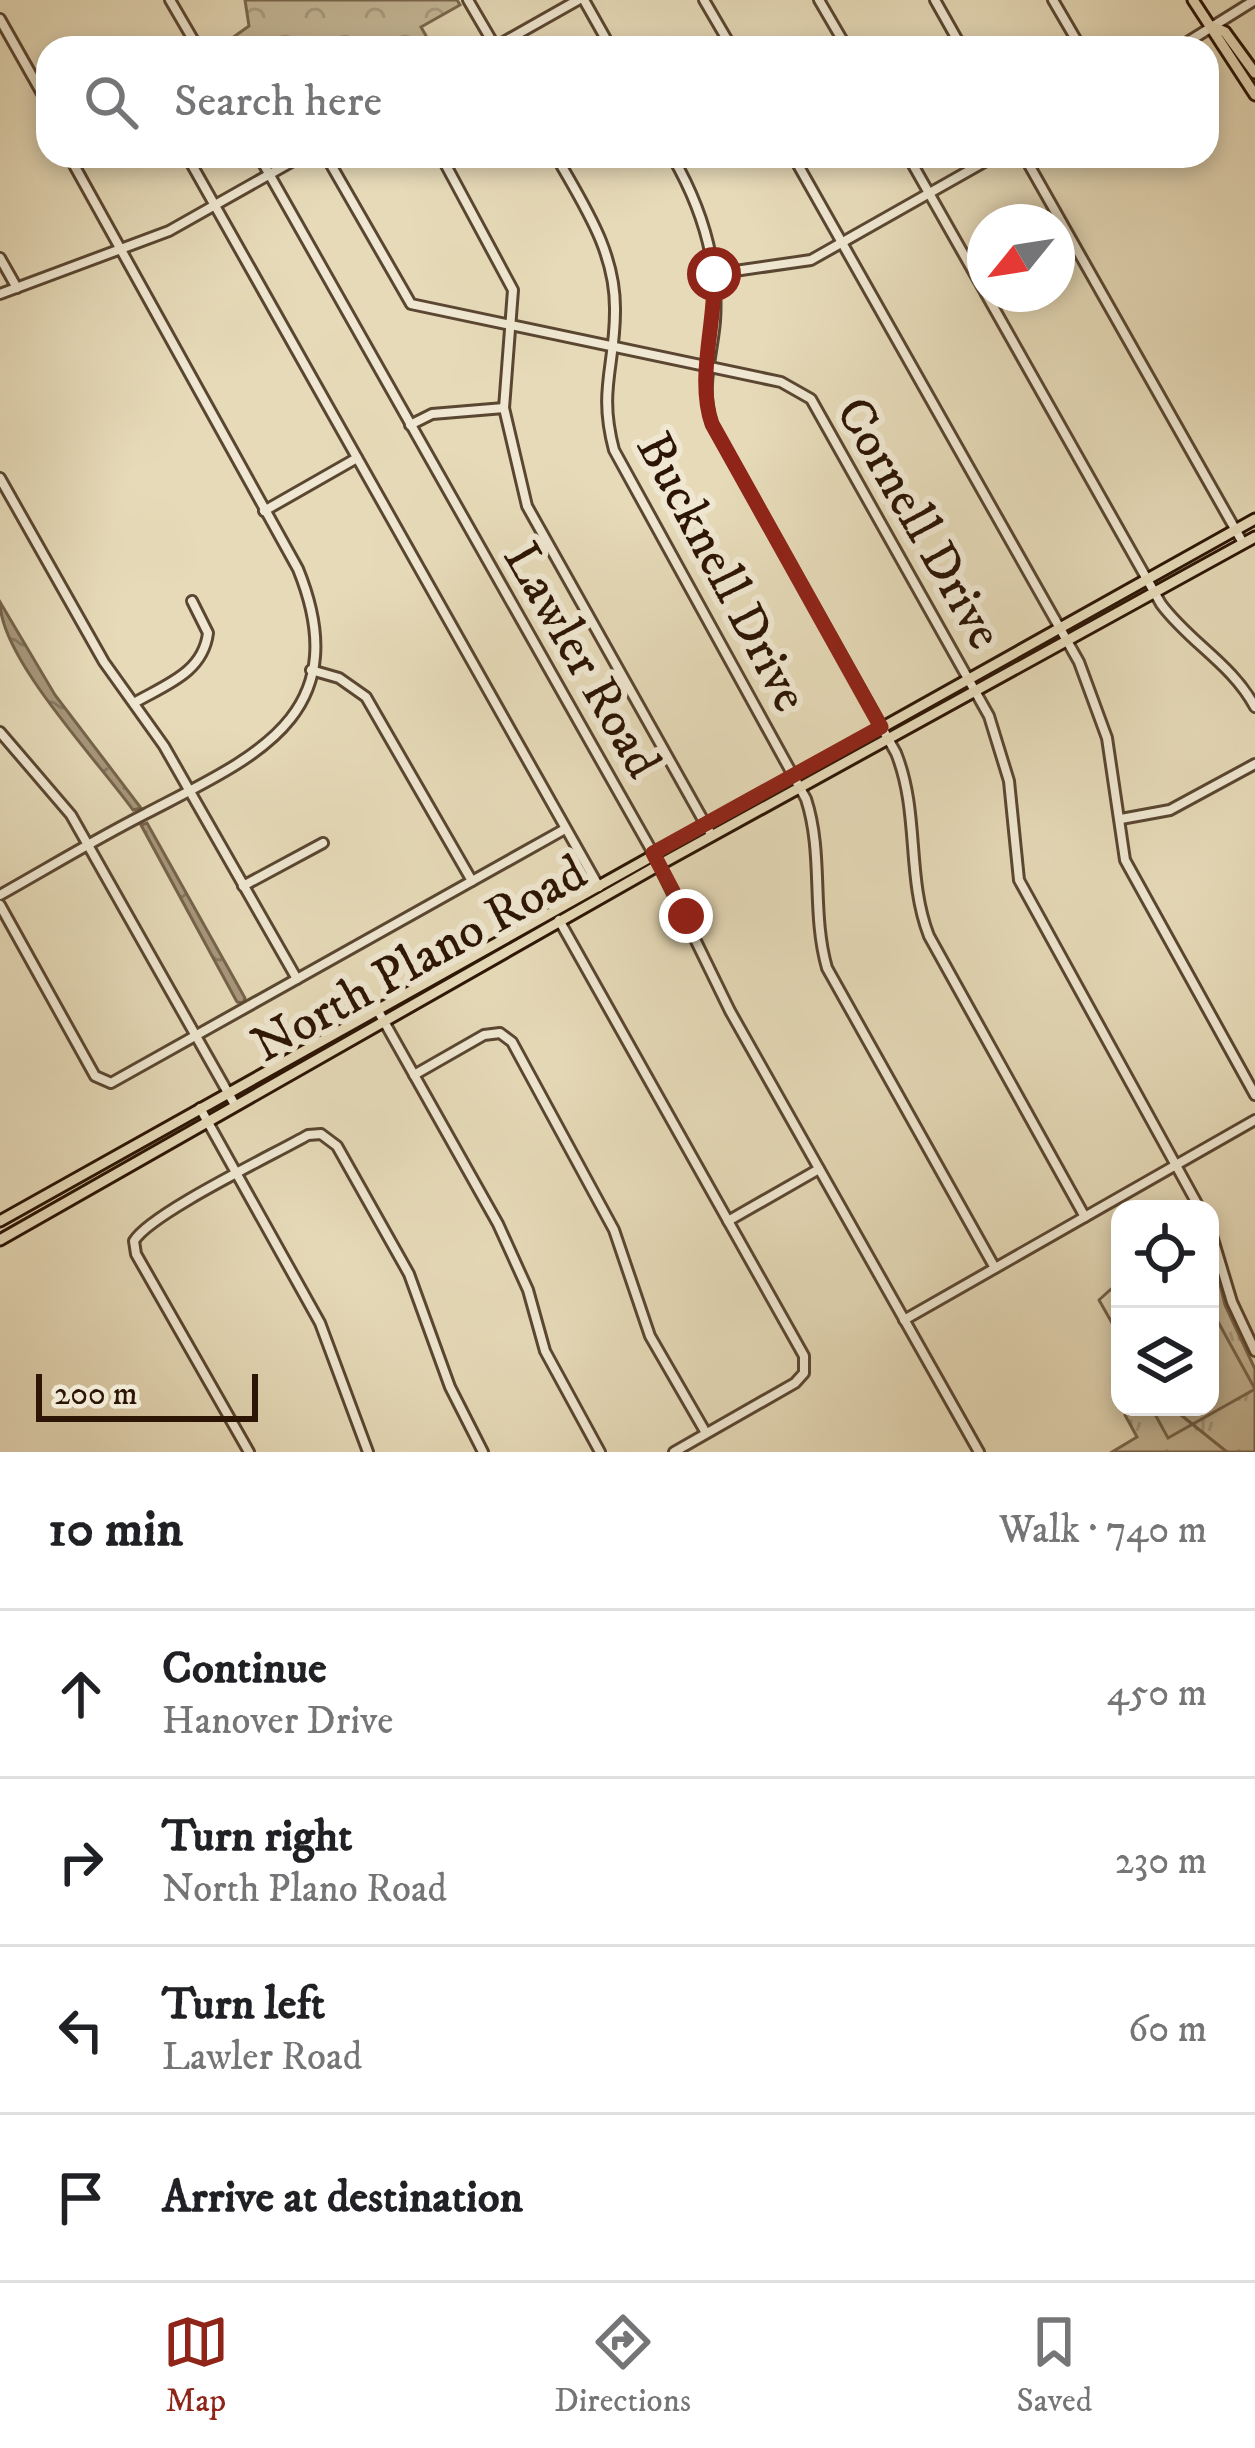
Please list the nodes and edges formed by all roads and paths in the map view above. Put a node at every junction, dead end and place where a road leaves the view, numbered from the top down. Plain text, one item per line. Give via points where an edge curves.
1 (170, 0) edge
2 (468, 0) edge
3 (581, 0) edge
4 (704, 0) edge
5 (820, 0) edge
6 (935, 0) edge
7 (1053, 0) edge
8 (1193, 0) edge
9 (1255, 0) edge
10 (0, 19) edge
11 (1211, 26) junction
12 (191, 36) edge
13 (488, 36) edge
14 (516, 36) edge
15 (603, 36) edge
16 (725, 36) edge
17 (840, 36) edge
18 (955, 36) edge
19 (1074, 36) edge
20 (1196, 36) edge
21 (1217, 36) edge
22 (1219, 39) edge
23 (1255, 73) edge
24 (36, 83) edge
25 (1255, 95) edge
26 (75, 168) edge
27 (194, 168) edge
28 (266, 168) edge
29 (280, 168) edge
30 (333, 168) edge
31 (448, 168) edge
32 (562, 168) edge
33 (678, 168) edge
34 (800, 168) edge
35 (915, 168) edge
36 (974, 168) edge
37 (1031, 168) edge
38 (269, 174) junction
39 (929, 194) junction
40 (215, 206) junction
41 (842, 243) junction
42 (119, 253) junction
43 (0, 258) edge
44 (967, 260) edge
45 (714, 274) junction
46 (17, 288) junction
47 (0, 294) edge
48 (997, 312) edge
49 (511, 327) junction
50 (610, 346) junction
51 (707, 367) junction
52 (504, 408) junction
53 (410, 425) junction
54 (357, 458) junction
55 (0, 478) edge
56 (264, 511) junction
57 (1255, 519) edge
58 (1236, 530) junction
59 (1255, 537) edge
60 (1244, 543) junction
61 (1148, 579) junction
62 (1154, 592) junction
63 (192, 601) dead end
64 (1064, 633) junction
65 (311, 670) junction
66 (969, 678) junction
67 (976, 690) junction
68 (134, 703) junction
69 (1255, 706) edge
70 (881, 727) junction
71 (0, 732) edge
72 (888, 739) junction
73 (1255, 764) edge
74 (793, 776) junction
75 (800, 788) junction
76 (191, 794) junction
77 (1121, 819) junction
78 (705, 824) junction
79 (566, 829) junction
80 (712, 836) junction
81 (323, 842) dead end
82 (88, 845) junction
83 (653, 853) junction
84 (659, 865) junction
85 (472, 881) junction
86 (597, 884) junction
87 (243, 886) junction
88 (0, 895) edge
89 (605, 897) junction
90 (0, 905) edge
91 (553, 910) junction
92 (560, 922) junction
93 (297, 980) junction
94 (376, 1009) junction
95 (383, 1021) junction
96 (196, 1037) junction
97 (414, 1075) junction
98 (227, 1093) junction
99 (1255, 1095) edge
100 (235, 1106) junction
101 (200, 1108) junction
102 (1255, 1120) edge
103 (207, 1121) junction
104 (1176, 1166) junction
105 (819, 1169) junction
106 (237, 1175) junction
107 (1195, 1200) edge
108 (1085, 1217) junction
109 (0, 1221) edge
110 (728, 1221) junction
111 (0, 1240) edge
112 (1219, 1259) edge
113 (995, 1268) junction
114 (904, 1320) junction
115 (1255, 1351) edge
116 (706, 1434) junction
117 (249, 1452) edge
118 (368, 1452) edge
119 (483, 1452) edge
120 (600, 1452) edge
121 (674, 1452) edge
122 (979, 1452) edge

1 - 12 street
2 - 13 street
3 - 14 street
3 - 15 street
4 - 16 street
5 - 17 street
6 - 18 street
7 - 19 street
8 - 11 main road
9 - 11 street
10 - 24 street
11 - 20 street
11 - 21 main road
11 - 23 main road via 1225,32
22 - 25 main road
26 - 42 street
27 - 40 street
28 - 38 street, Lawler Road
29 - 38 street
30 - 49 street, Cornell Drive via 411,304
31 - 49 street via 508,274
32 - 50 street, Bucknell Drive via 610,260
33 - 45 street
34 - 41 street
35 - 39 street
36 - 39 street
37 - 58 street
38 - 40 street
38 - 53 street, Lawler Road
39 - 41 street
39 - 44 street
40 - 42 street
40 - 54 street
41 - 45 street via 787,267
41 - 64 street
42 - 46 street
42 - 56 street
43 - 46 street
45 - 51 street
46 - 47 street
48 - 61 street
49 - 50 street, Cornell Drive
49 - 52 street
50 - 51 street, Cornell Drive
50 - 74 street, Bucknell Drive via 604,403 622,467
51 - 66 street, Cornell Drive via 791,384 811,399
51 - 70 street via 712,424
52 - 53 street
52 - 78 street via 527,506
53 - 83 street, Lawler Road
54 - 56 street
54 - 79 street
55 - 68 street
56 - 65 street via 310,601
57 - 58 main road, North Plano Road
58 - 60 street
58 - 61 main road, North Plano Road
59 - 60 main road, North Plano Road
60 - 62 main road, North Plano Road
61 - 62 street
61 - 64 main road, North Plano Road
62 - 64 main road, North Plano Road
62 - 69 street
63 - 68 street via 208,633 202,656
64 - 66 main road, North Plano Road
64 - 67 main road, North Plano Road
64 - 77 street via 1107,738
65 - 76 street via 298,709 274,740
65 - 85 street via 366,697
66 - 67 street, Cornell Drive
66 - 70 main road, North Plano Road
67 - 72 main road, North Plano Road
67 - 104 street, Cornell Drive via 1010,781 1019,880
68 - 76 street
70 - 72 street
70 - 74 main road, North Plano Road
71 - 82 street via 43,776
72 - 75 main road, North Plano Road
72 - 108 street via 908,782 917,898 928,936
73 - 77 street via 1170,810
74 - 75 street, Bucknell Drive
74 - 78 main road, North Plano Road
75 - 80 main road, North Plano Road
75 - 113 street, Bucknell Drive via 812,819 815,926 827,968
76 - 82 street
76 - 87 street
77 - 99 street via 1130,873
78 - 80 street
78 - 83 main road, North Plano Road
79 - 85 street
79 - 86 street
80 - 84 main road, North Plano Road
81 - 87 street
82 - 88 street
82 - 96 street
83 - 84 street, Lawler Road
83 - 86 main road, North Plano Road
84 - 89 main road, North Plano Road
84 - 105 street, Lawler Road
85 - 93 street
86 - 89 street
86 - 91 main road, North Plano Road
87 - 93 street
89 - 92 main road, North Plano Road
90 - 96 street via 104,1083
91 - 92 street
91 - 94 main road, North Plano Road
92 - 95 main road, North Plano Road
92 - 110 street
93 - 96 street
94 - 95 street
94 - 98 main road, North Plano Road
95 - 97 street
95 - 100 main road, North Plano Road
96 - 98 street
97 - 116 street via 484,1035 512,1042 614,1230 650,1336
97 - 120 street via 508,1245 545,1351
98 - 100 street
98 - 101 main road, North Plano Road
100 - 103 main road, North Plano Road
101 - 103 street
101 - 109 main road, North Plano Road
102 - 104 street
103 - 106 street
103 - 111 main road, North Plano Road
104 - 107 street, Cornell Drive
104 - 108 street
105 - 110 street
105 - 114 street, Lawler Road
106 - 117 street via 134,1241
106 - 118 street via 320,1323
106 - 119 street via 308,1135 337,1146 409,1274
108 - 113 street
110 - 116 street via 804,1355 800,1378
112 - 115 street
113 - 114 street
114 - 122 street, Lawler Road
116 - 121 street

